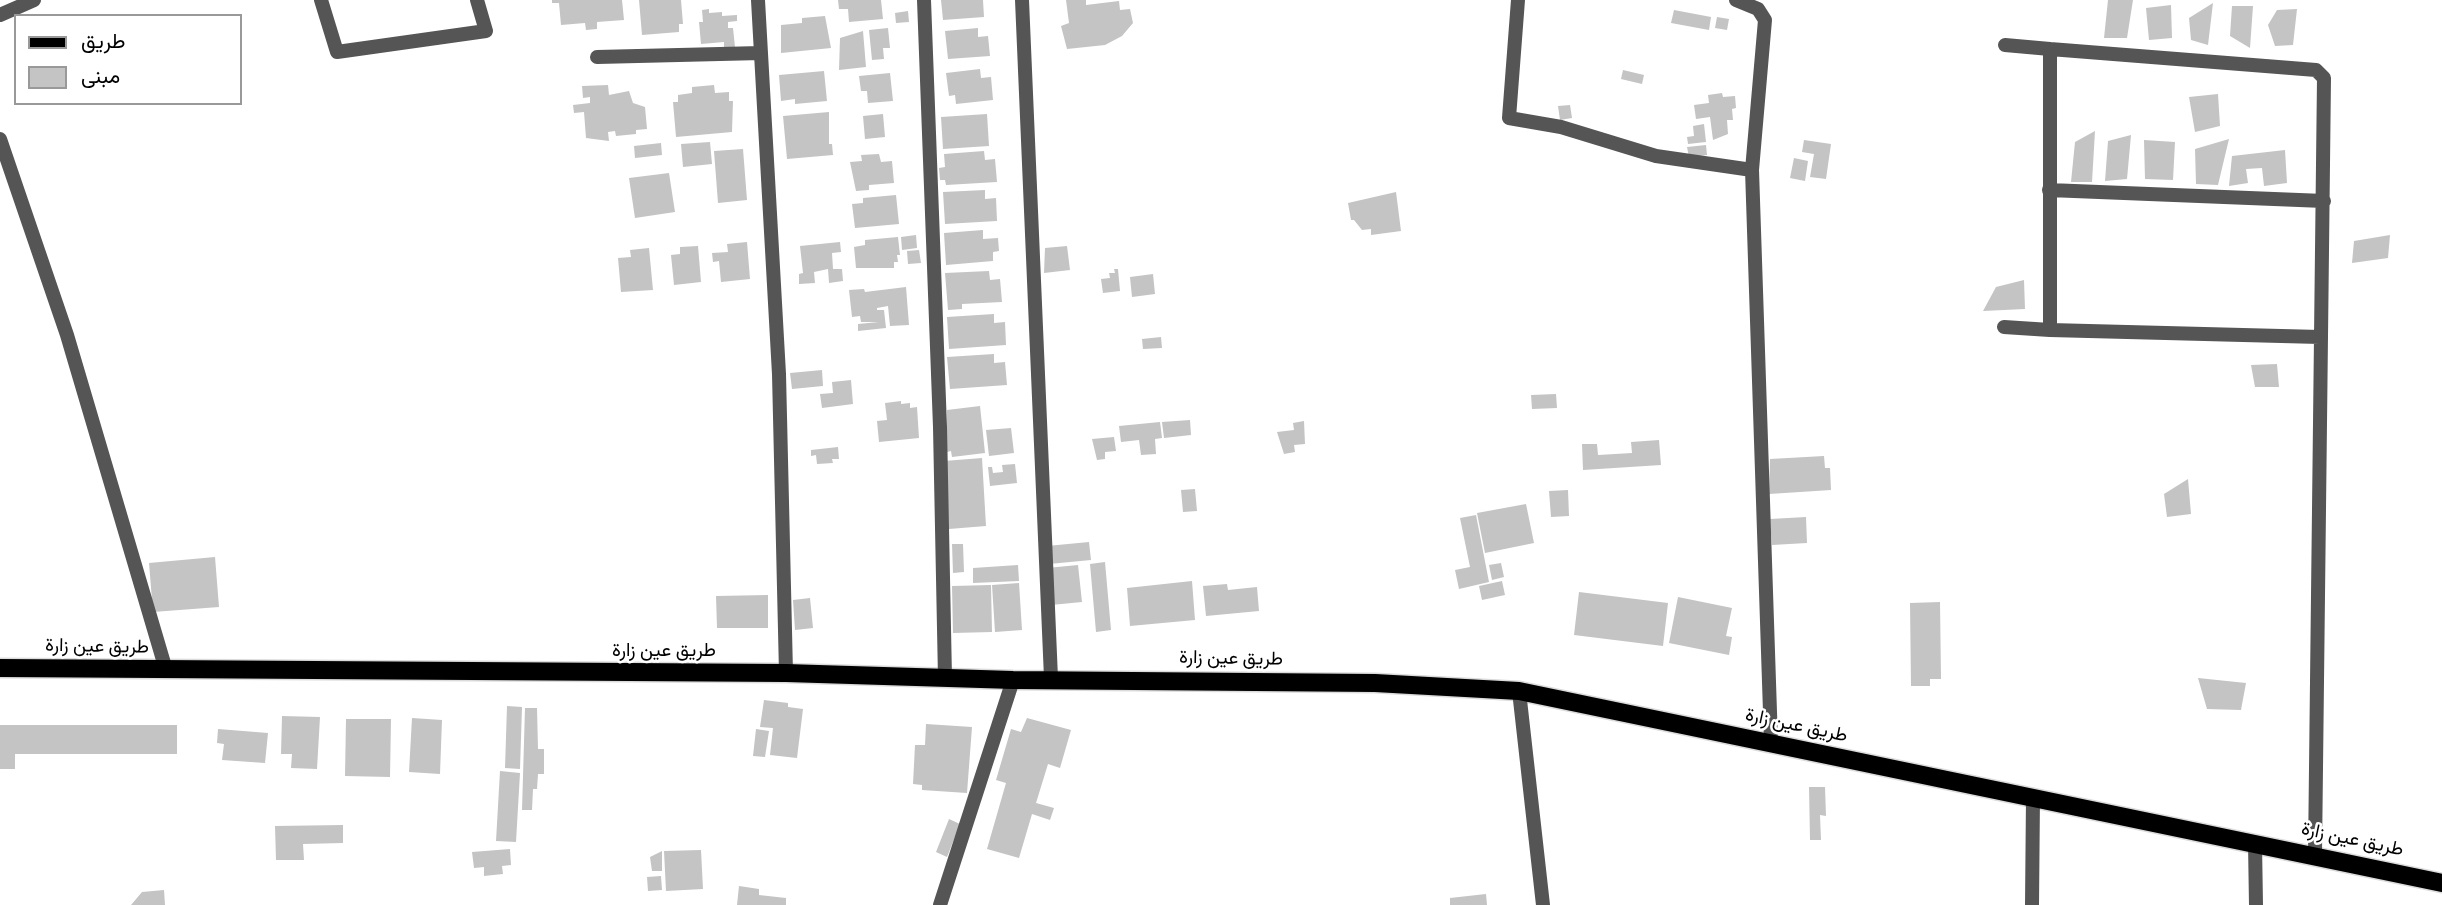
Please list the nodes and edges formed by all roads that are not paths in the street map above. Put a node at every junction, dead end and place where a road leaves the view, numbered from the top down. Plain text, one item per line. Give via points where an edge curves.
1 (34, 0) edge
2 (321, 0) edge
3 (477, 0) edge
4 (758, 0) edge
5 (925, 0) edge
6 (1022, 0) edge
7 (1518, 0) edge
8 (1737, 0) edge
9 (0, 15) edge
10 (2005, 45) dead end
11 (2050, 49) junction
12 (761, 53) junction
13 (597, 57) dead end
14 (0, 139) edge
15 (1752, 170) junction
16 (2049, 190) junction
17 (2324, 201) junction
18 (2004, 327) dead end
19 (2050, 330) junction
20 (2320, 337) junction
21 (0, 668) edge
22 (166, 670) junction
23 (786, 673) junction
24 (945, 678) junction
25 (1051, 678) junction
26 (1013, 680) junction
27 (1519, 691) junction
28 (1771, 742) junction
29 (2033, 797) junction
30 (2255, 843) junction
31 (2315, 854) junction
32 (2442, 883) edge
33 (940, 905) edge
34 (1543, 905) edge
35 (2032, 905) edge
36 (2256, 905) edge

1 - 9 street
2 - 3 street via 337,52 486,31
4 - 12 street
5 - 24 street
6 - 25 street
7 - 15 street via 1509,118 1561,127 1656,156
8 - 15 street via 1758,9 1765,20
10 - 11 street
11 - 16 street
11 - 17 street via 2321,73
12 - 13 street
12 - 23 street via 779,374
14 - 22 street via 67,335
15 - 28 street
16 - 17 street
16 - 19 street
17 - 20 street
18 - 19 street
19 - 20 street
20 - 31 street
21 - 22 main road, طريق عين زارة
22 - 23 main road, طريق عين زارة
23 - 24 main road, طريق عين زارة
24 - 26 main road, طريق عين زارة
25 - 26 main road, طريق عين زارة
25 - 27 main road, طريق عين زارة via 1375,683
26 - 33 street
27 - 28 main road, طريق عين زارة
27 - 34 street
28 - 29 main road, طريق عين زارة
29 - 30 main road, طريق عين زارة
29 - 35 street
30 - 31 main road, طريق عين زارة
30 - 36 street
31 - 32 main road, طريق عين زارة

